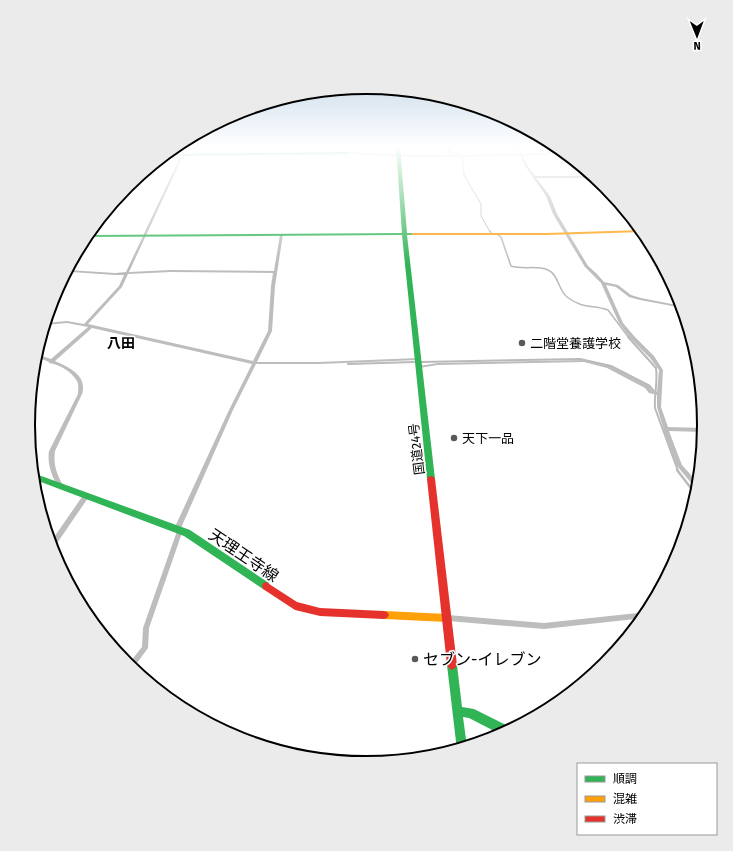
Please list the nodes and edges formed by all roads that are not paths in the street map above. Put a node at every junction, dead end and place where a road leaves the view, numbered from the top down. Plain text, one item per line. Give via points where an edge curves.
1 (168, 187) edge
2 (400, 187) edge
3 (541, 187) edge
4 (635, 231) edge
5 (404, 233) junction
6 (567, 234) junction
7 (144, 235) junction
8 (282, 235) junction
9 (95, 236) edge
10 (73, 272) edge
11 (275, 272) junction
12 (127, 274) junction
13 (604, 283) junction
14 (676, 307) edge
15 (52, 323) edge
16 (85, 325) junction
17 (91, 326) junction
18 (42, 358) edge
19 (51, 362) junction
20 (254, 363) junction
21 (418, 363) junction
22 (660, 394) junction
23 (668, 429) junction
24 (698, 430) edge
25 (39, 478) edge
26 (693, 481) edge
27 (61, 487) junction
28 (86, 496) junction
29 (178, 529) junction
30 (56, 540) edge
31 (637, 616) edge
32 (447, 618) junction
33 (134, 662) edge
34 (458, 711) junction
35 (501, 728) edge
36 (461, 743) edge

1 - 7 street
2 - 5 main road, 国道24号
3 - 6 street
4 - 6 main road
5 - 6 main road
5 - 8 main road
5 - 21 main road, 国道24号
6 - 13 street via 587,267
7 - 8 main road
7 - 9 main road
7 - 12 street
8 - 11 street
10 - 12 street
11 - 12 street via 171,271
11 - 20 street via 272,286 272,328
12 - 16 street via 118,289
13 - 14 street via 617,286 640,300
13 - 22 street via 621,323 652,357 660,370
15 - 16 street via 67,322
16 - 17 street
17 - 19 street
17 - 20 street
18 - 19 street
19 - 27 street via 75,374 82,383 50,460
20 - 21 street
20 - 29 street
21 - 22 street via 579,361 601,364 647,387 651,392
21 - 32 main road, 国道24号
22 - 23 street via 659,406
23 - 24 street
23 - 26 street via 680,466
25 - 27 main road, 天理王寺線
27 - 28 main road, 天理王寺線
28 - 29 main road, 天理王寺線
28 - 30 street
29 - 32 main road, 天理王寺線 via 295,606 320,612
29 - 33 street via 146,628 144,648
31 - 32 street via 544,626
32 - 34 main road, 国道24号
34 - 35 main road via 470,713
34 - 36 main road, 国道24号

